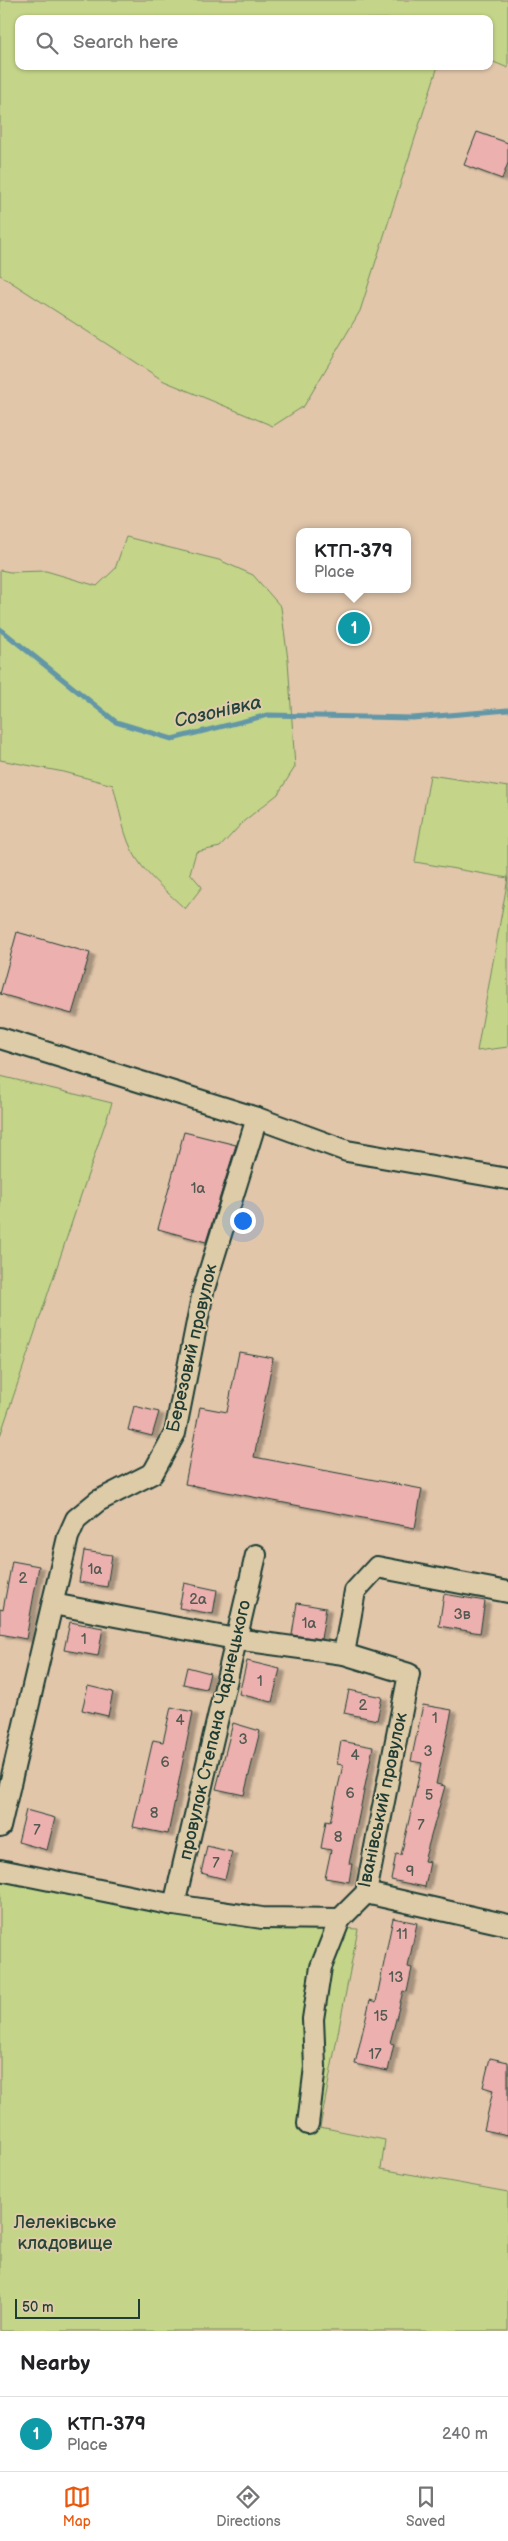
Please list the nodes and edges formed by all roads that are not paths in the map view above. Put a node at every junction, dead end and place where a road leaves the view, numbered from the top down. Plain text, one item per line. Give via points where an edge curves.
1 (0, 1038) edge
2 (257, 1118) junction
3 (508, 1179) edge
4 (256, 1555) dead end
5 (508, 1592) edge
6 (53, 1604) junction
7 (235, 1639) junction
8 (344, 1654) junction
9 (0, 1827) edge
10 (0, 1870) edge
11 (366, 1893) junction
12 (174, 1905) junction
13 (340, 1919) junction
14 (508, 1925) edge
15 (308, 2124) dead end

1 - 2 street
2 - 3 street via 347,1151
2 - 6 street, Березовий провулок via 203,1292 175,1433 153,1473 98,1501 76,1519 68,1537
4 - 7 street, провулок Степана Чарнецького
5 - 8 street via 377,1567 355,1590
6 - 7 street
6 - 9 street, Березовий провулок
7 - 8 street
7 - 12 street, провулок Степана Чарнецького
8 - 11 street, Іванівський провулок via 409,1674
10 - 12 street
11 - 13 street, Іванівський провулок
11 - 14 street
12 - 13 street via 262,1918
13 - 15 street, Іванівський провулок via 321,1967 313,2019 315,2067

